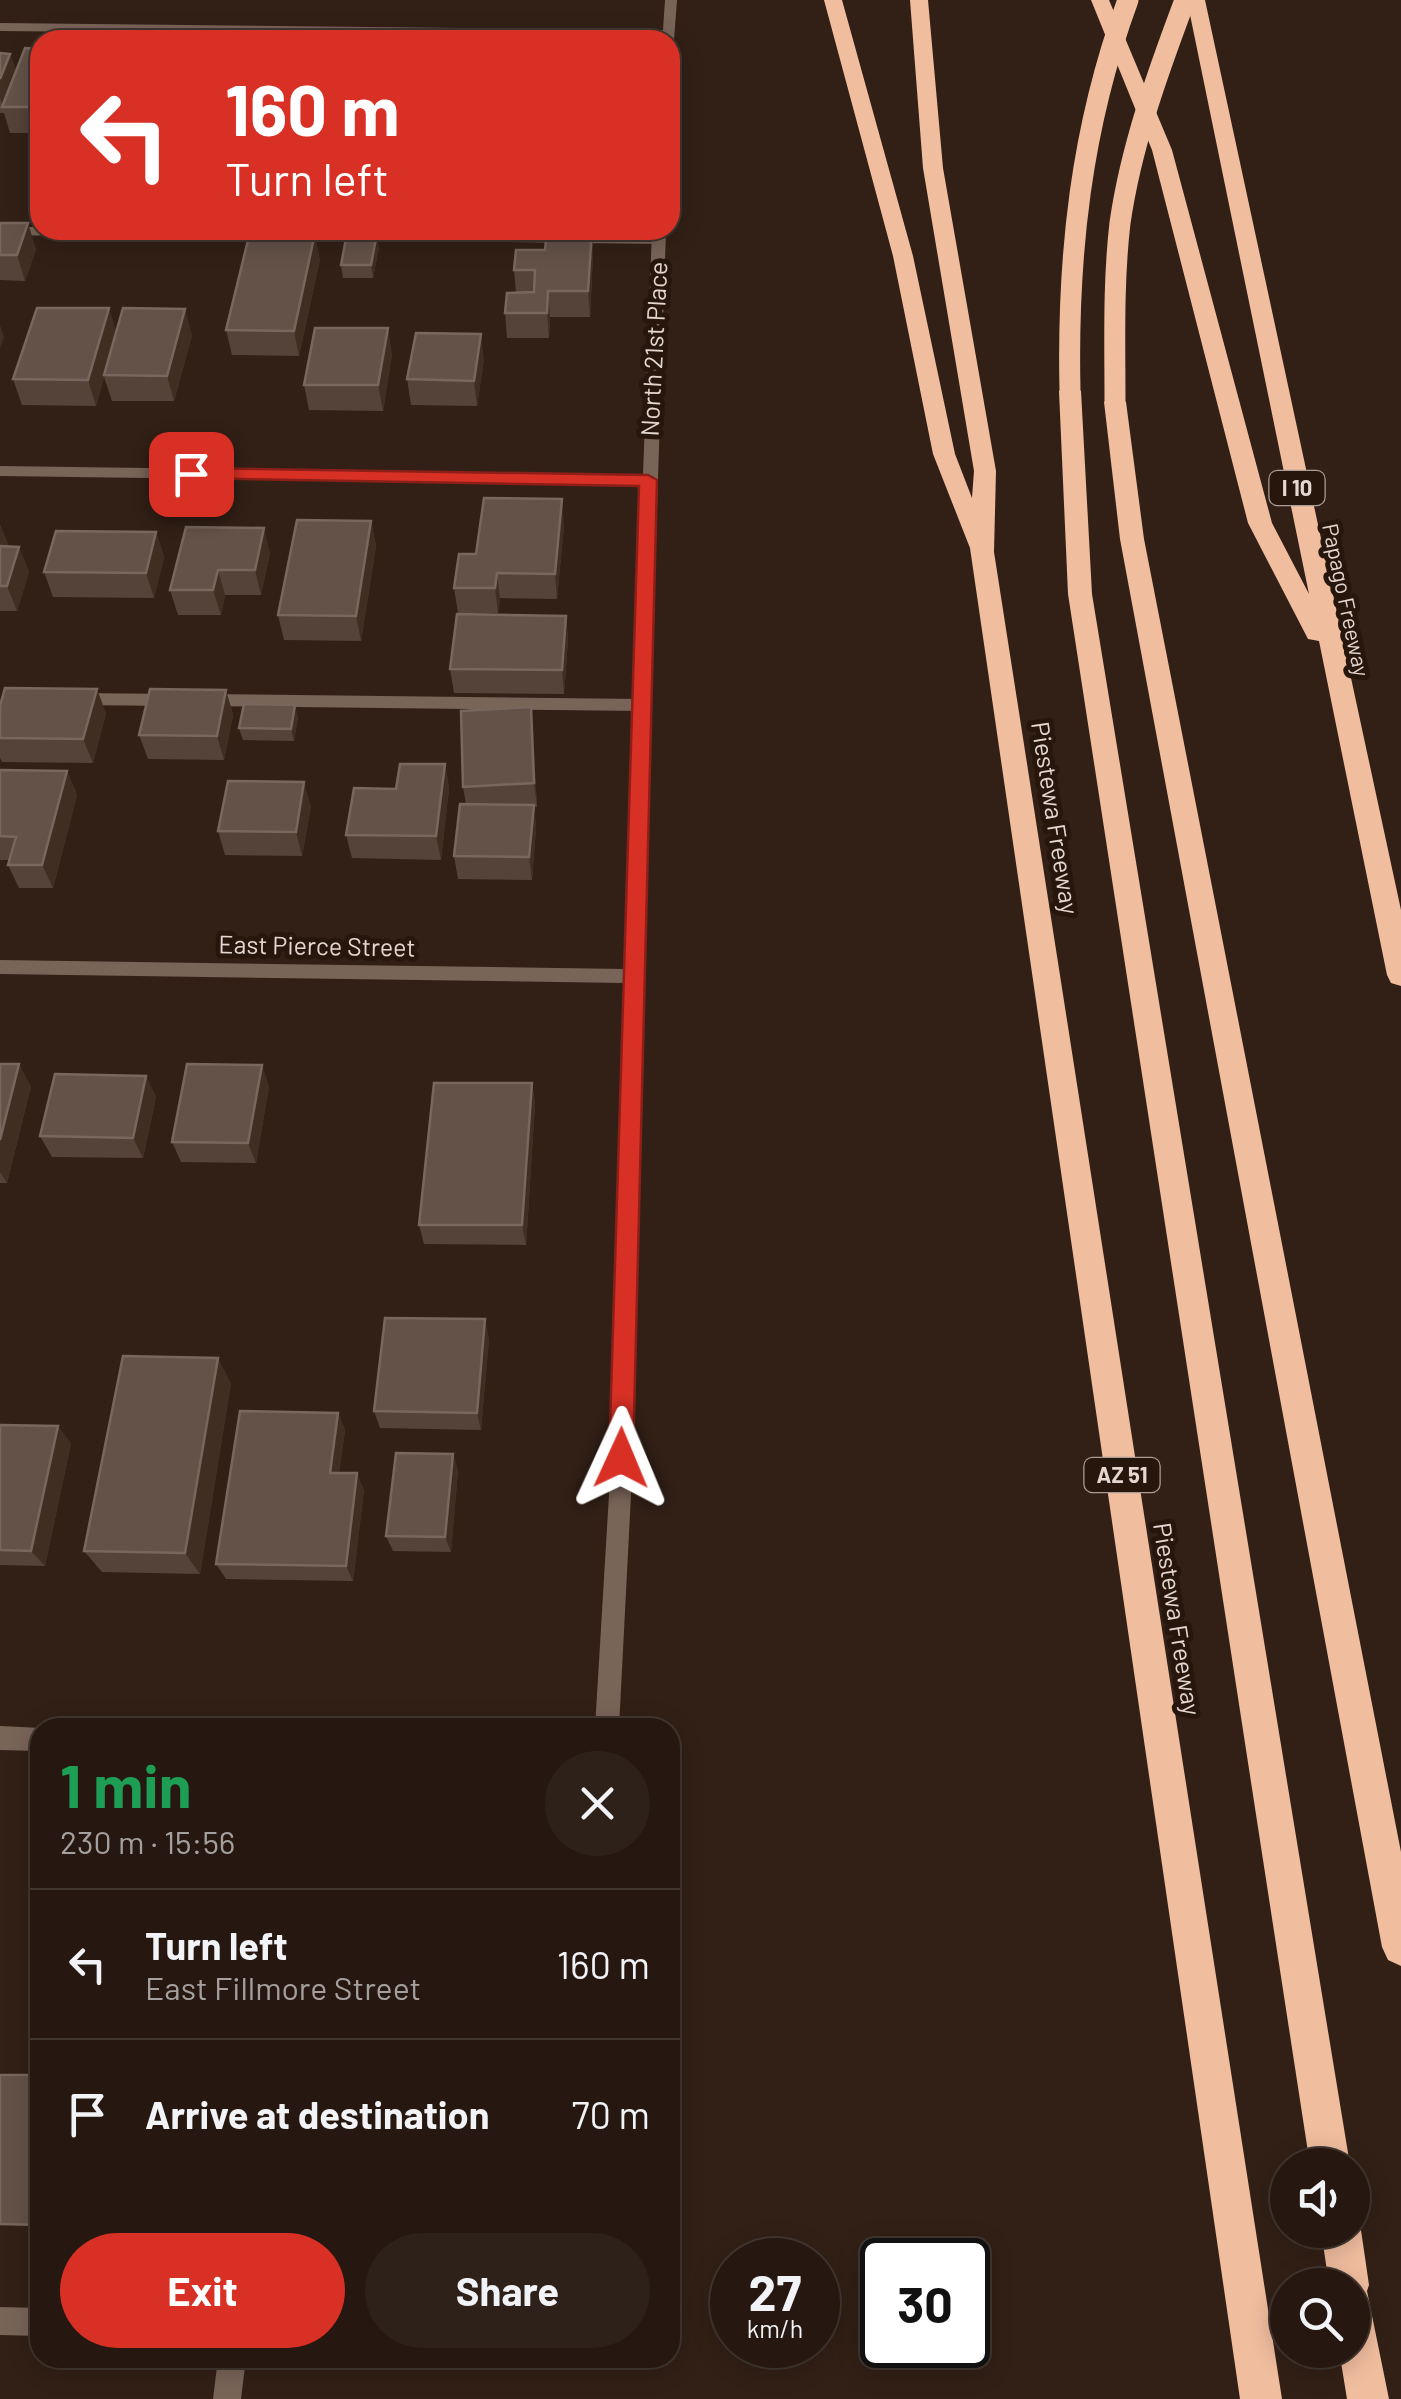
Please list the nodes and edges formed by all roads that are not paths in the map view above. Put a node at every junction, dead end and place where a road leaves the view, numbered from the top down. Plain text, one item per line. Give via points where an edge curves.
1 (671, 0) edge
2 (833, 0) edge
3 (919, 0) edge
4 (1100, 0) edge
5 (1128, 0) edge
6 (1185, 0) edge
7 (1196, 0) edge
8 (0, 27) edge
9 (42, 30) edge
10 (669, 30) edge
11 (0, 231) edge
12 (30, 231) edge
13 (659, 240) edge
14 (0, 471) edge
15 (648, 480) junction
16 (982, 552) junction
17 (1334, 668) junction
18 (58, 698) edge
19 (642, 705) junction
20 (0, 967) edge
21 (1401, 975) edge
22 (633, 976) junction
23 (608, 1718) edge
24 (0, 1738) edge
25 (30, 1739) edge
26 (1401, 1947) edge
27 (1327, 2148) edge
28 (0, 2320) edge
29 (30, 2322) edge
30 (231, 2368) edge
31 (1363, 2368) edge
32 (227, 2399) edge
33 (1261, 2399) edge
34 (1368, 2399) edge

1 - 10 street
2 - 16 highway via 902,256 944,454
3 - 16 highway via 933,168 986,471
4 - 17 highway via 1162,150 1260,523
5 - 27 highway, bridge via 1088,134 1067,306 1080,594
6 - 26 highway, bridge via 1154,77 1124,202 1115,402 1132,540
7 - 17 highway, Papago Freeway / I 10
8 - 9 street
11 - 12 street
13 - 15 street, North 21st Place
14 - 15 street
15 - 19 street, North 21st Place
16 - 33 highway, Piestewa Freeway / AZ 51
17 - 21 highway, Papago Freeway / I 10
18 - 19 street
19 - 22 street, North 21st Place
20 - 22 street, East Pierce Street
22 - 23 street, North 21st Place
24 - 25 street
28 - 29 street
30 - 32 street
31 - 34 highway

